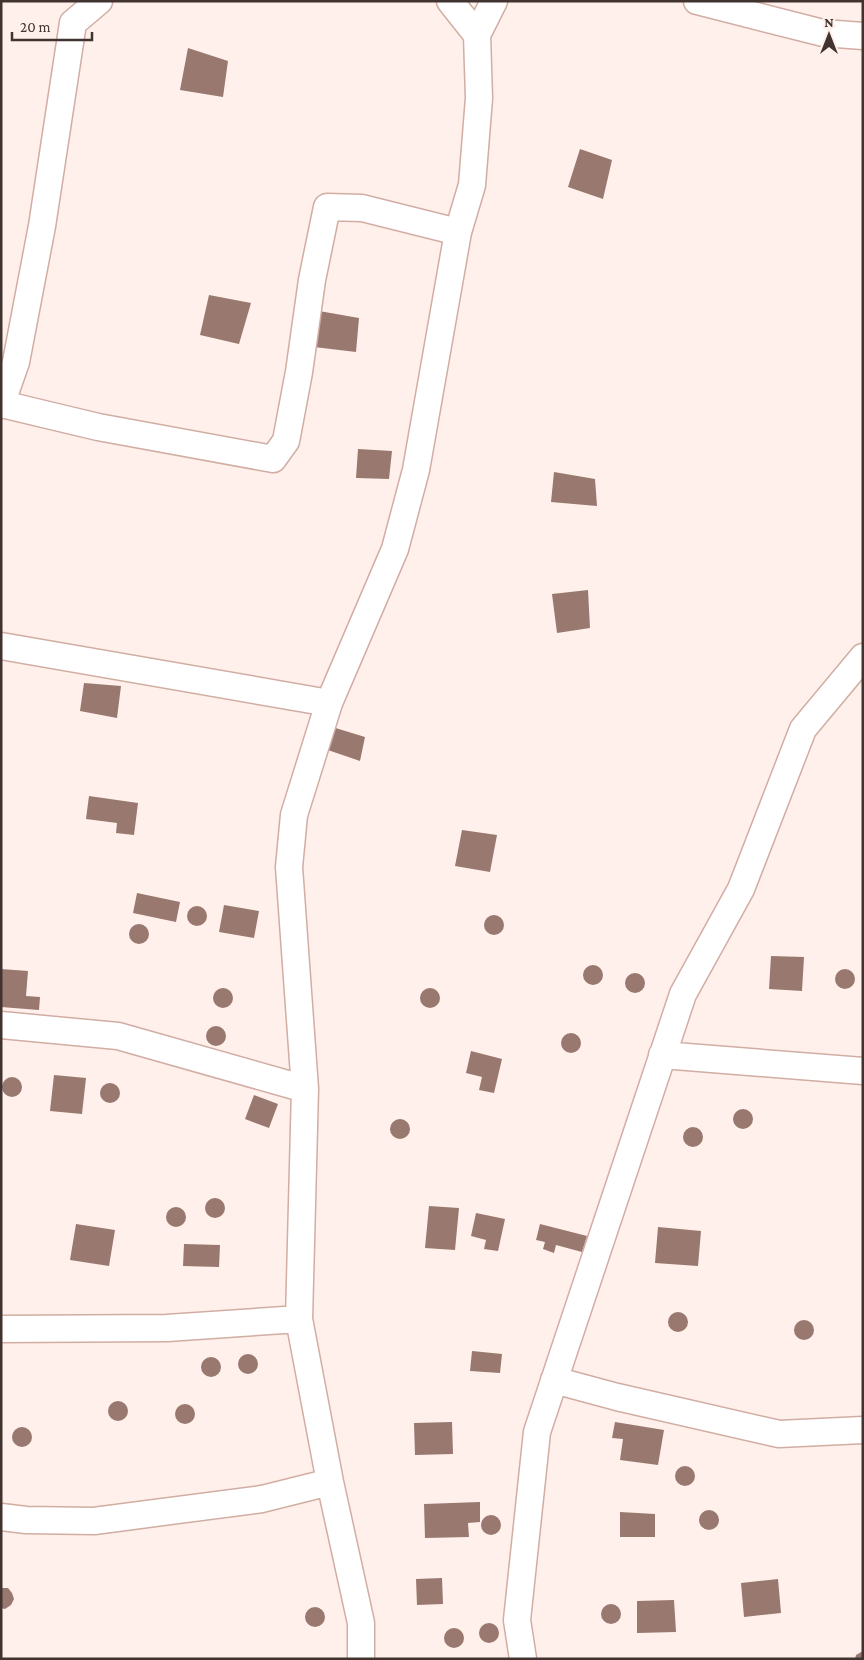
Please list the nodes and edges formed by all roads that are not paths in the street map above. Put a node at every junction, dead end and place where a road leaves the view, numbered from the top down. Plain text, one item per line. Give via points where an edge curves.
1 (99, 1) edge
2 (450, 1) edge
3 (494, 1) edge
4 (697, 1) edge
5 (477, 34) junction
6 (863, 36) edge
7 (458, 232) junction
8 (2, 405) edge
9 (1, 646) edge
10 (863, 657) edge
11 (329, 704) junction
12 (1, 1025) edge
13 (662, 1055) junction
14 (863, 1071) edge
15 (305, 1089) junction
16 (299, 1319) junction
17 (1, 1330) edge
18 (554, 1380) junction
19 (863, 1430) edge
20 (330, 1482) junction
21 (1, 1517) edge
22 (361, 1659) edge
23 (523, 1659) edge

1 - 8 street via 73,23 42,226 16,362
2 - 5 street
3 - 5 street
4 - 6 street via 823,33
5 - 7 street via 479,98 472,185
7 - 8 street via 362,208 328,207 312,280 286,442 273,459 98,427
7 - 11 street via 416,470 394,549
9 - 11 street
10 - 13 street via 803,728 742,889 682,994
11 - 15 street via 294,815 289,867
12 - 15 street via 118,1036
13 - 14 street
13 - 18 street
15 - 16 street
16 - 17 street via 167,1328
16 - 20 street
18 - 19 street via 779,1434
18 - 23 street via 537,1432 517,1620
20 - 21 street via 262,1498 94,1521
20 - 22 street via 361,1623

